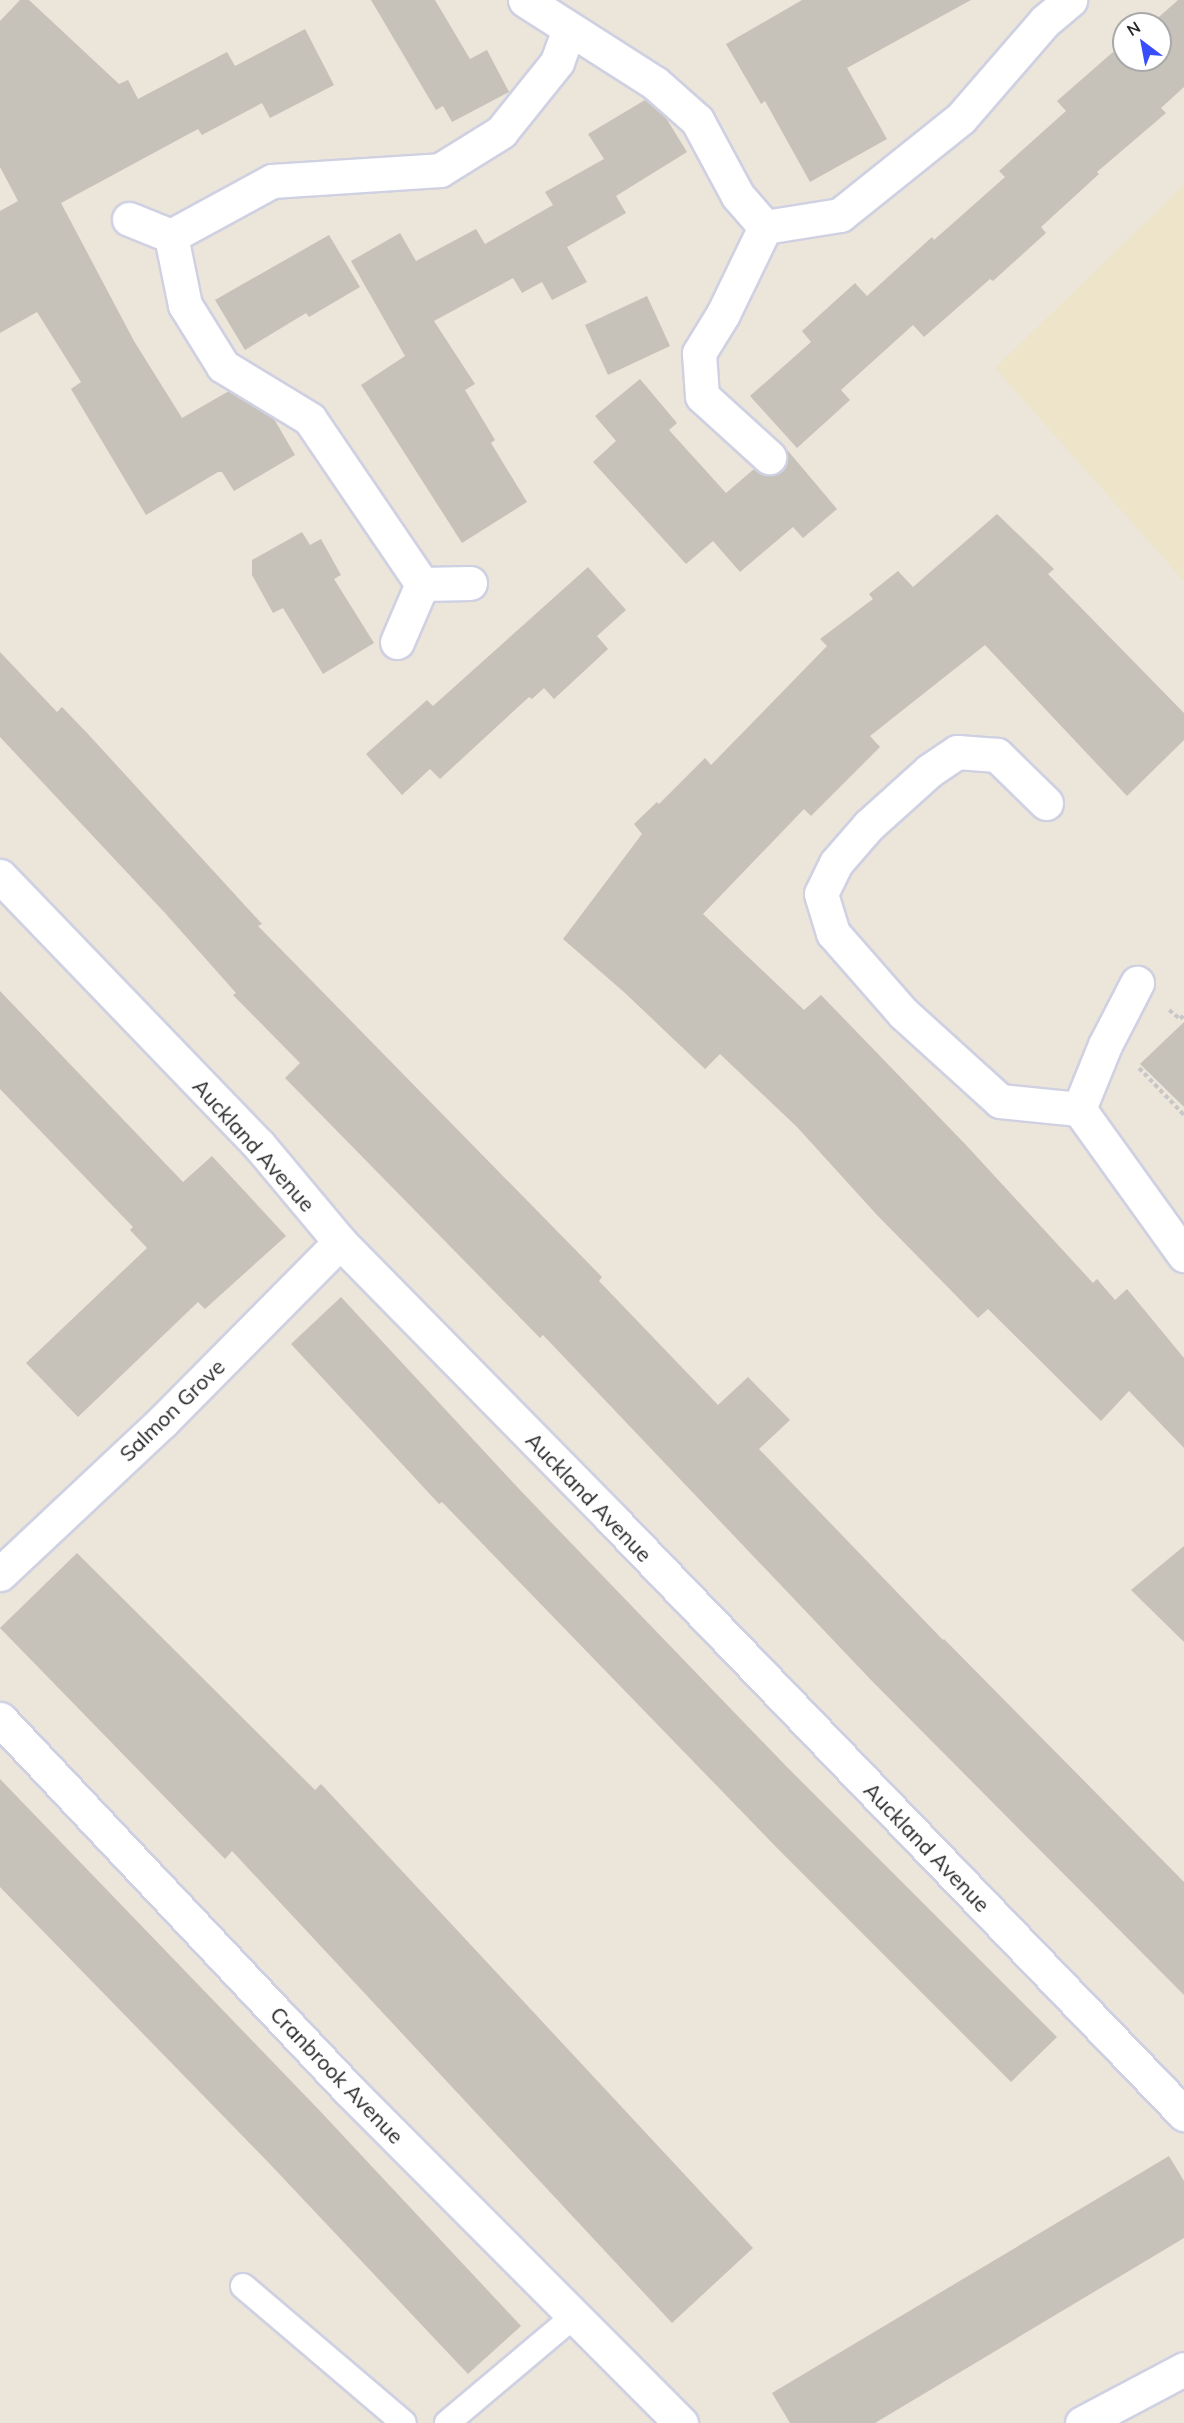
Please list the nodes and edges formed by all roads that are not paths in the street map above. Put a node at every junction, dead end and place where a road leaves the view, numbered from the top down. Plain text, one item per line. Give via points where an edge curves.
1 (525, 0) edge
2 (1070, 0) edge
3 (569, 29) junction
4 (129, 219) dead end
5 (765, 227) junction
6 (171, 236) junction
7 (769, 457) dead end
8 (470, 583) dead end
9 (422, 584) junction
10 (397, 642) dead end
11 (1046, 803) dead end
12 (0, 876) edge
13 (1137, 983) dead end
14 (1079, 1109) junction
15 (340, 1242) junction
16 (1184, 1255) edge
17 (0, 1574) edge
18 (0, 1719) edge
19 (1184, 2114) edge
20 (243, 2286) dead end
21 (574, 2316) junction
22 (1184, 2369) edge
23 (404, 2423) edge
24 (447, 2423) edge
25 (681, 2423) edge
26 (1082, 2423) edge

1 - 3 street
2 - 5 street via 1045,21 961,118 840,214
3 - 5 street via 655,83 697,120 738,196
3 - 6 street via 557,62 501,132 440,170 272,181
4 - 6 street
5 - 7 street via 723,314 699,353 702,396
6 - 9 street via 184,305 223,366 310,419
8 - 9 street
9 - 10 street
11 - 14 street via 997,755 957,752 929,771 869,825 836,863 821,894 833,933 903,1013 1000,1101
12 - 15 street, Auckland Avenue via 259,1145
13 - 14 street via 1105,1045
14 - 16 street
15 - 17 street, Salmon Grove via 162,1422
15 - 19 street, Auckland Avenue
18 - 21 street, Cranbrook Avenue via 350,2091
20 - 23 lane
21 - 24 lane
21 - 25 street, Cranbrook Avenue
22 - 26 street

